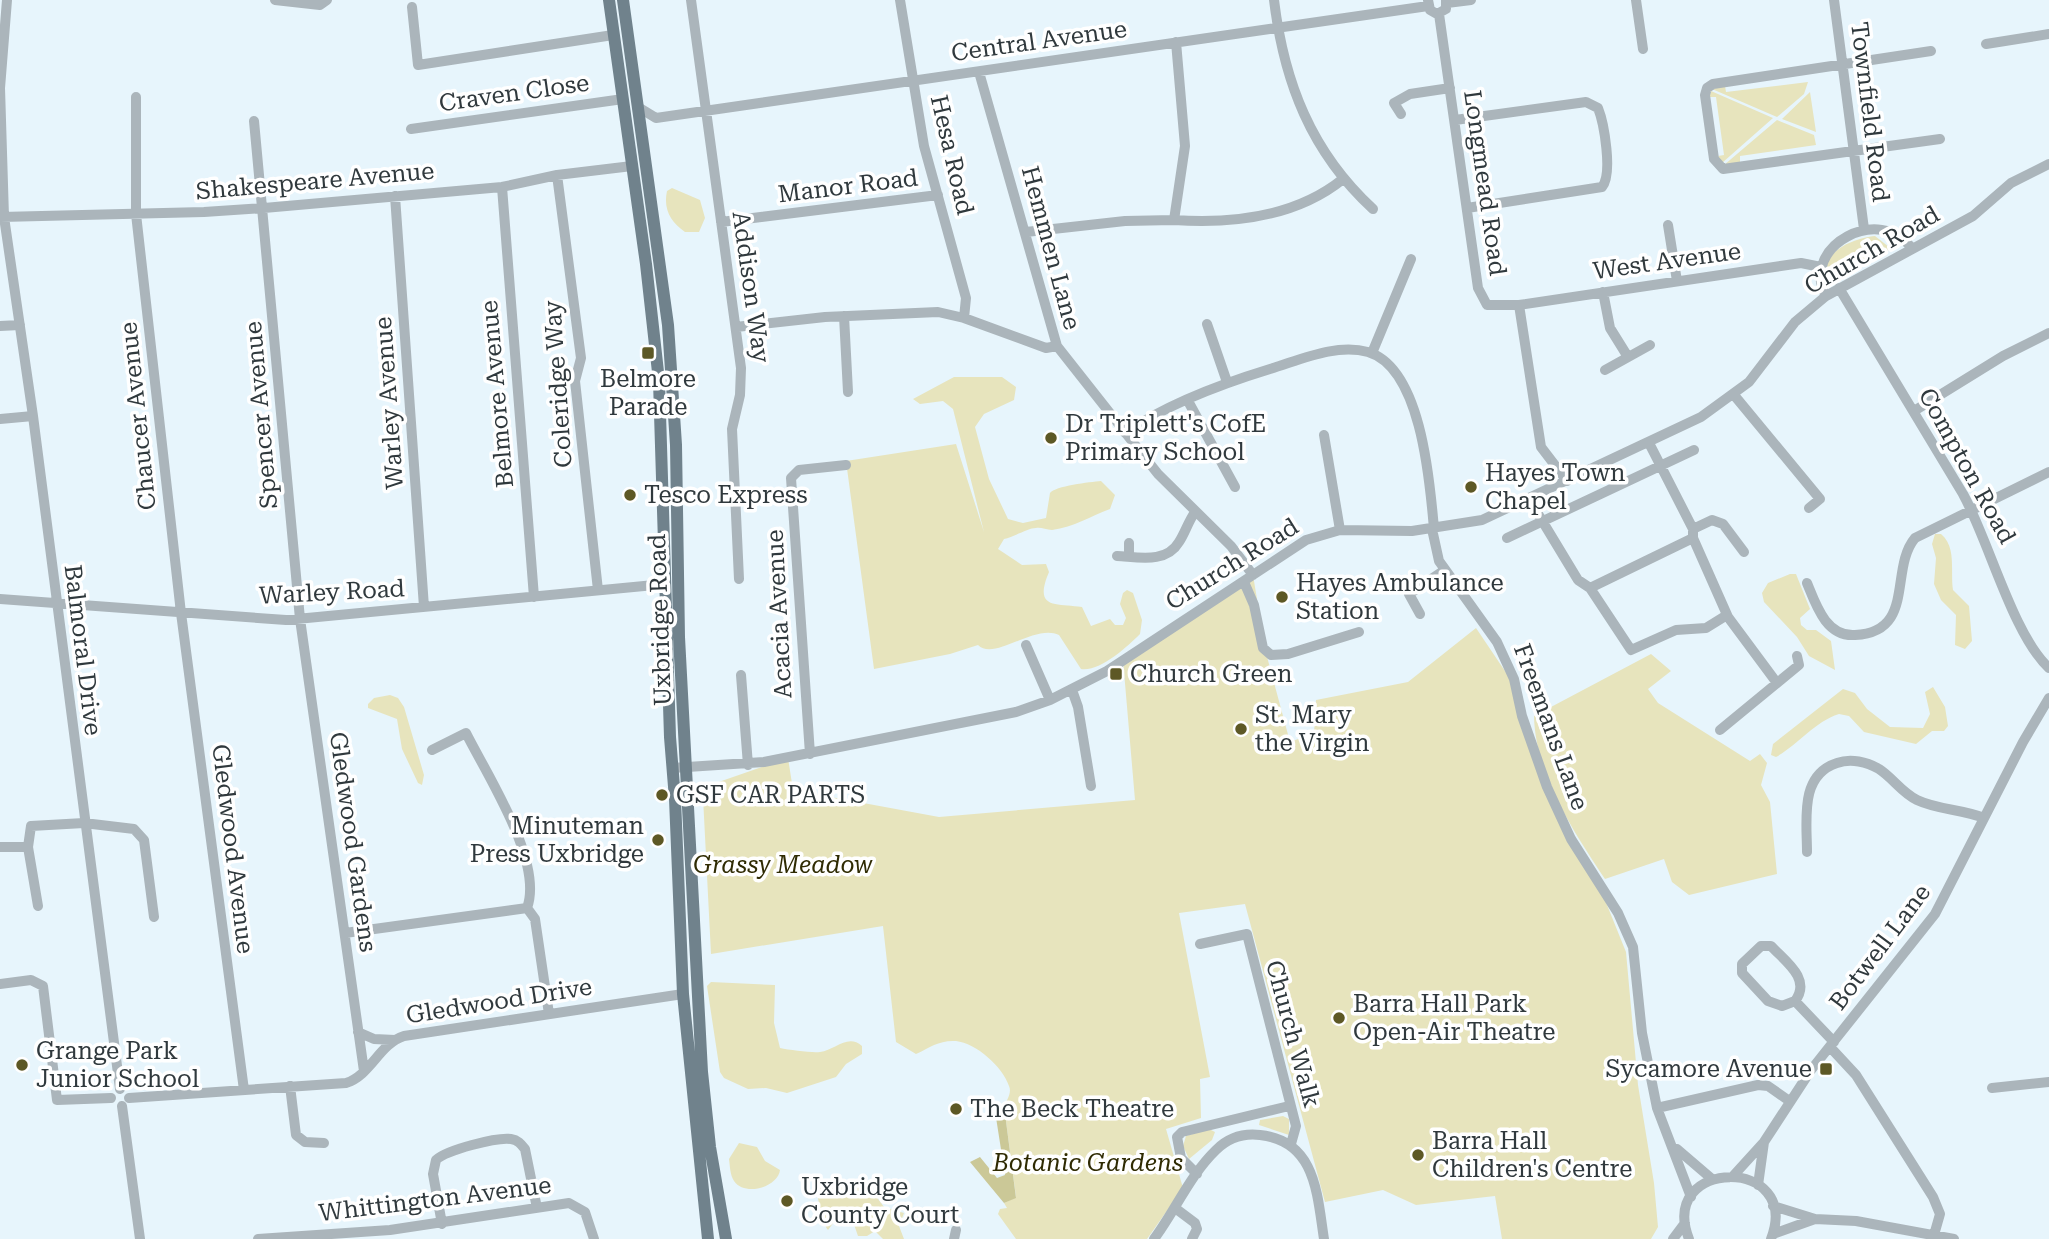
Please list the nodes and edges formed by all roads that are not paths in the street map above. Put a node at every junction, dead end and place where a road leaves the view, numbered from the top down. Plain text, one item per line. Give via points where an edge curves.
1 (7, 0) edge
2 (275, 0) edge
3 (609, 0) edge
4 (623, 0) edge
5 (691, 0) edge
6 (900, 0) edge
7 (1274, 0) edge
8 (1471, 0) edge
9 (1636, 0) edge
10 (1834, 0) edge
11 (323, 2) edge
12 (1447, 2) edge
13 (1428, 3) edge
14 (412, 7) dead end
15 (1440, 14) junction
16 (1278, 27) junction
17 (2049, 34) edge
18 (613, 35) junction
19 (1176, 42) junction
20 (1986, 44) dead end
21 (1643, 49) dead end
22 (1931, 51) dead end
23 (1843, 64) junction
24 (979, 72) junction
25 (914, 80) junction
26 (0, 88) edge
27 (1450, 88) junction
28 (136, 97) dead end
29 (623, 99) junction
30 (638, 107) junction
31 (705, 110) junction
32 (1401, 114) dead end
33 (656, 118) junction
34 (1455, 120) junction
35 (254, 121) dead end
36 (411, 129) dead end
37 (642, 132) junction
38 (1940, 139) dead end
39 (1854, 152) junction
40 (2049, 164) edge
41 (632, 166) junction
42 (557, 175) junction
43 (1343, 179) junction
44 (502, 187) junction
45 (938, 195) junction
46 (396, 196) junction
47 (264, 208) junction
48 (1467, 208) junction
49 (1373, 209) dead end
50 (136, 214) junction
51 (2, 217) edge
52 (1174, 220) junction
53 (721, 222) junction
54 (1668, 225) dead end
55 (1864, 229) junction
56 (1026, 232) junction
57 (1912, 249) junction
58 (1411, 259) dead end
59 (1821, 267) junction
60 (1677, 281) junction
61 (1839, 288) junction
62 (1603, 292) junction
63 (1826, 296) junction
64 (1519, 304) junction
65 (844, 316) junction
66 (964, 318) junction
67 (1207, 324) dead end
68 (20, 325) junction
69 (668, 325) junction
70 (0, 326) edge
71 (736, 327) junction
72 (2049, 333) edge
73 (655, 339) junction
74 (1650, 345) dead end
75 (1057, 346) junction
76 (1372, 354) junction
77 (1628, 357) junction
78 (1605, 370) dead end
79 (1227, 382) junction
80 (848, 392) dead end
81 (1734, 395) junction
82 (1188, 401) junction
83 (1914, 411) junction
84 (33, 416) junction
85 (0, 419) edge
86 (1125, 433) junction
87 (1324, 435) dead end
88 (1648, 443) junction
89 (1694, 450) dead end
90 (846, 465) dead end
91 (1660, 467) junction
92 (2049, 472) edge
93 (1567, 481) junction
94 (1235, 487) dead end
95 (1530, 499) junction
96 (1809, 508) dead end
97 (1971, 508) junction
98 (1195, 512) junction
99 (1541, 523) junction
100 (1433, 529) junction
101 (1340, 530) junction
102 (1693, 533) junction
103 (1507, 538) dead end
104 (1129, 543) dead end
105 (1744, 552) dead end
106 (1117, 556) dead end
107 (1129, 557) junction
108 (1445, 570) junction
109 (1253, 575) junction
110 (739, 579) dead end
111 (1244, 582) junction
112 (1807, 583) dead end
113 (665, 584) junction
114 (1590, 588) junction
115 (597, 590) junction
116 (534, 597) junction
117 (0, 599) edge
118 (56, 604) junction
119 (424, 607) junction
120 (181, 613) junction
121 (1420, 614) dead end
122 (1727, 615) junction
123 (300, 619) junction
124 (1359, 632) dead end
125 (1026, 645) dead end
126 (1797, 656) dead end
127 (2049, 668) edge
128 (741, 675) dead end
129 (1777, 683) junction
130 (1072, 690) junction
131 (2049, 698) edge
132 (1049, 701) junction
133 (1720, 730) dead end
134 (432, 750) dead end
135 (810, 754) junction
136 (748, 765) junction
137 (688, 767) junction
138 (672, 768) junction
139 (1091, 786) dead end
140 (1984, 818) junction
141 (84, 823) junction
142 (0, 847) edge
143 (28, 847) junction
144 (1807, 852) dead end
145 (38, 906) dead end
146 (527, 908) junction
147 (154, 917) dead end
148 (345, 933) junction
149 (1200, 944) dead end
150 (0, 984) edge
151 (698, 992) junction
152 (682, 993) junction
153 (1795, 1000) junction
154 (549, 1014) junction
155 (358, 1032) junction
156 (395, 1040) junction
157 (1832, 1044) junction
158 (365, 1071) junction
159 (2049, 1082) edge
160 (290, 1086) junction
161 (1992, 1088) dead end
162 (120, 1089) junction
163 (244, 1090) junction
164 (111, 1098) junction
165 (1788, 1100) junction
166 (125, 1102) junction
167 (1289, 1106) junction
168 (1657, 1108) junction
169 (1764, 1142) junction
170 (324, 1143) dead end
171 (1291, 1144) junction
172 (1674, 1147) junction
173 (1197, 1174) junction
174 (1734, 1175) junction
175 (1712, 1179) junction
176 (1758, 1185) junction
177 (1691, 1197) junction
178 (1773, 1206) junction
179 (537, 1208) junction
180 (1175, 1208) junction
181 (1815, 1219) junction
182 (1685, 1223) junction
183 (442, 1224) junction
184 (1934, 1234) junction
185 (1772, 1236) edge
186 (140, 1239) edge
187 (258, 1239) edge
188 (594, 1239) edge
189 (708, 1239) edge
190 (726, 1239) edge
191 (1154, 1239) edge
192 (1192, 1239) edge
193 (1324, 1239) edge
194 (1673, 1239) edge
195 (1689, 1239) edge
196 (1954, 1239) edge

1 - 26 street, Balmoral Drive
2 - 11 street
3 - 18 main road, Uxbridge Road
4 - 30 main road, Uxbridge Road
5 - 31 street, Addison Way
6 - 25 street, Hesa Road
7 - 16 street
8 - 12 street
9 - 21 street
10 - 23 street, Townfield Road
12 - 15 street
13 - 15 street, Central Avenue via 1432,12
13 - 16 street, Central Avenue
14 - 18 street via 418,65
15 - 27 street, Longmead Road
16 - 19 street, Central Avenue
16 - 43 street via 1300,110
17 - 20 street
18 - 29 main road, Uxbridge Road
19 - 24 street, Central Avenue
19 - 52 street via 1185,146
22 - 23 street
23 - 39 street, Townfield Road
23 - 39 street via 1713,84 1704,95 1714,159 1720,168
24 - 25 street, Central Avenue
24 - 56 street, Hemmen Lane
25 - 31 street, Central Avenue
25 - 45 street, Hesa Road via 924,146
26 - 51 street, Balmoral Drive
27 - 32 street via 1402,98 1394,103
27 - 34 street, Longmead Road
28 - 50 street, Chaucer Avenue
29 - 36 street, Craven Close
29 - 41 main road, Uxbridge Road
30 - 33 street
30 - 37 main road, Uxbridge Road
31 - 33 street, Central Avenue
31 - 53 street, Addison Way
33 - 37 street
34 - 48 street, Longmead Road
34 - 48 street via 1587,102 1598,108 1601,119 1608,175 1602,187
35 - 47 street, Spencer Avenue
37 - 69 main road, Uxbridge Road
38 - 39 street
39 - 55 street, Townfield Road
40 - 57 street, Church Road via 2016,180 1976,213
41 - 42 street, Shakespeare Avenue
41 - 73 main road, Uxbridge Road
42 - 44 street, Shakespeare Avenue
42 - 115 street, Coleridge Way via 581,358 575,381
43 - 49 street
43 - 52 street via 1313,199 1276,212 1234,220
44 - 46 street, Shakespeare Avenue
44 - 116 street, Belmore Avenue
45 - 53 street, Manor Road
45 - 66 street, Hesa Road via 965,292
46 - 47 street, Shakespeare Avenue
46 - 119 street, Warley Avenue
47 - 50 street, Shakespeare Avenue
47 - 123 street, Spencer Avenue
48 - 64 street, Longmead Road via 1481,299 1490,306
50 - 51 street, Shakespeare Avenue
50 - 120 street, Chaucer Avenue
51 - 68 street, Balmoral Drive
52 - 56 street
53 - 71 street, Addison Way
54 - 60 street
55 - 57 street via 1897,235
55 - 59 street via 1836,244
56 - 75 street, Hemmen Lane
57 - 61 street, Church Road
58 - 76 street
59 - 60 street, West Avenue via 1801,263
59 - 63 street via 1819,281
60 - 62 street, West Avenue
61 - 63 street, Church Road
61 - 83 street, Compton Road
62 - 64 street, West Avenue
62 - 77 street via 1611,328
63 - 81 street, Church Road via 1800,318 1763,368
64 - 93 street, Longmead Road via 1541,447
65 - 66 street via 934,312
65 - 71 street
65 - 80 street
66 - 75 street via 1046,348
67 - 79 street
68 - 70 street
68 - 84 street, Balmoral Drive
69 - 73 main road via 666,337
69 - 137 main road, Uxbridge Road
71 - 110 street, Addison Way via 742,379 732,429
72 - 83 street
73 - 113 main road, Uxbridge Road
74 - 77 street
75 - 86 street, Hemmen Lane
76 - 79 street via 1326,352
76 - 100 street, Freemans Lane via 1395,375 1419,423
77 - 78 street
79 - 82 street
81 - 88 street, Church Road
81 - 96 street via 1820,499
82 - 86 street
82 - 94 street
83 - 97 street, Compton Road
84 - 85 street
84 - 118 street, Balmoral Drive
86 - 98 street, Hemmen Lane
87 - 101 street
88 - 91 street
88 - 93 street, Church Road
89 - 91 street
90 - 135 street, Acacia Avenue via 794,472
91 - 99 street
91 - 102 street
92 - 97 street
93 - 95 street, Church Road
95 - 99 street
95 - 100 street, Church Road via 1482,520
97 - 112 street via 1912,541 1897,608 1870,632 1848,635 1832,627 1820,613
97 - 127 street, Compton Road via 2022,628
98 - 107 street via 1180,542 1168,554
98 - 109 street, Hemmen Lane
99 - 103 street
99 - 114 street via 1578,580
100 - 101 street, Church Road
100 - 108 street, Freemans Lane via 1435,554
101 - 109 street, Church Road via 1297,544
102 - 105 street via 1712,520 1723,524
102 - 114 street
102 - 122 street
104 - 107 street
106 - 107 street
108 - 121 street via 1409,594
108 - 168 street, Freemans Lane via 1497,642 1571,839 1619,913 1633,947 1642,1033
109 - 111 street, Church Road
111 - 124 street via 1266,653 1271,656
111 - 130 street, Church Road
113 - 115 street, Warley Road
113 - 138 main road, Uxbridge Road
114 - 122 street via 1631,650 1676,630 1706,628
115 - 116 street, Warley Road
116 - 119 street, Warley Road
117 - 118 street, Warley Road
118 - 120 street, Warley Road
118 - 141 street, Balmoral Drive
119 - 123 street, Warley Road
120 - 123 street, Warley Road
120 - 163 street, Gledwood Avenue
122 - 129 street
123 - 148 street, Gledwood Gardens
125 - 132 street
126 - 129 street via 1799,665
128 - 136 street
129 - 133 street
130 - 132 street, Church Road
130 - 139 street
131 - 140 street, Botwell Lane
132 - 135 street, Church Road via 979,721
134 - 146 street via 466,733 523,852 531,889
135 - 136 street, Church Road
136 - 137 street, Church Road
137 - 138 street, Church Road
137 - 151 main road, Uxbridge Road
138 - 152 main road, Uxbridge Road
140 - 144 street via 1919,801 1873,766 1840,762 1821,772 1810,790
140 - 157 street, Botwell Lane via 1935,914
141 - 143 street via 31,826
141 - 147 street via 125,827 142,835
141 - 162 street, Balmoral Drive
142 - 143 street
143 - 145 street
146 - 148 street
146 - 154 street via 535,919
148 - 155 street, Gledwood Gardens
149 - 167 street, Church Walk via 1247,934
150 - 164 street via 31,980 43,986 57,1100
151 - 152 main road
151 - 190 main road, Uxbridge Road via 710,1147
152 - 154 street, Gledwood Drive
152 - 189 main road, Uxbridge Road
153 - 153 street via 1782,1006 1768,1001 1742,973 1742,964 1761,946 1770,946 1799,976 1801,991
153 - 157 street
154 - 156 street, Gledwood Drive
155 - 156 street
155 - 158 street, Gledwood Gardens
156 - 158 street, Gledwood Drive
157 - 165 street, Botwell Lane
157 - 184 street via 1856,1074 1933,1197 1940,1214
158 - 160 street, Gledwood Drive via 346,1083
159 - 161 street
160 - 163 street, Gledwood Drive
160 - 170 street via 296,1135 305,1142
162 - 164 street
162 - 166 street via 126,1091
163 - 166 street, Gledwood Drive
164 - 166 street via 116,1105
165 - 168 street via 1768,1086 1758,1085
165 - 169 street, Botwell Lane
166 - 186 street
167 - 171 street, Church Walk via 1296,1130
167 - 173 street via 1182,1132 1177,1137 1181,1158
168 - 172 street, Freemans Lane
169 - 174 street, Botwell Lane
169 - 176 street, Botwell Lane
171 - 173 street via 1264,1135 1240,1135 1217,1148
171 - 193 street via 1303,1156 1314,1183
172 - 175 street, Freemans Lane
172 - 177 street, Freemans Lane
173 - 180 street
174 - 175 street
174 - 176 street
175 - 177 street
176 - 178 street
177 - 182 street
178 - 181 street
178 - 185 street
179 - 183 street, Whittington Avenue
179 - 183 street via 525,1149 508,1139 447,1152 436,1160 433,1174
179 - 188 street, Whittington Avenue via 577,1205 589,1218
180 - 191 street
180 - 192 street via 1195,1223
181 - 184 street
181 - 185 street
182 - 194 street
182 - 195 street
183 - 187 street, Whittington Avenue
184 - 196 street

